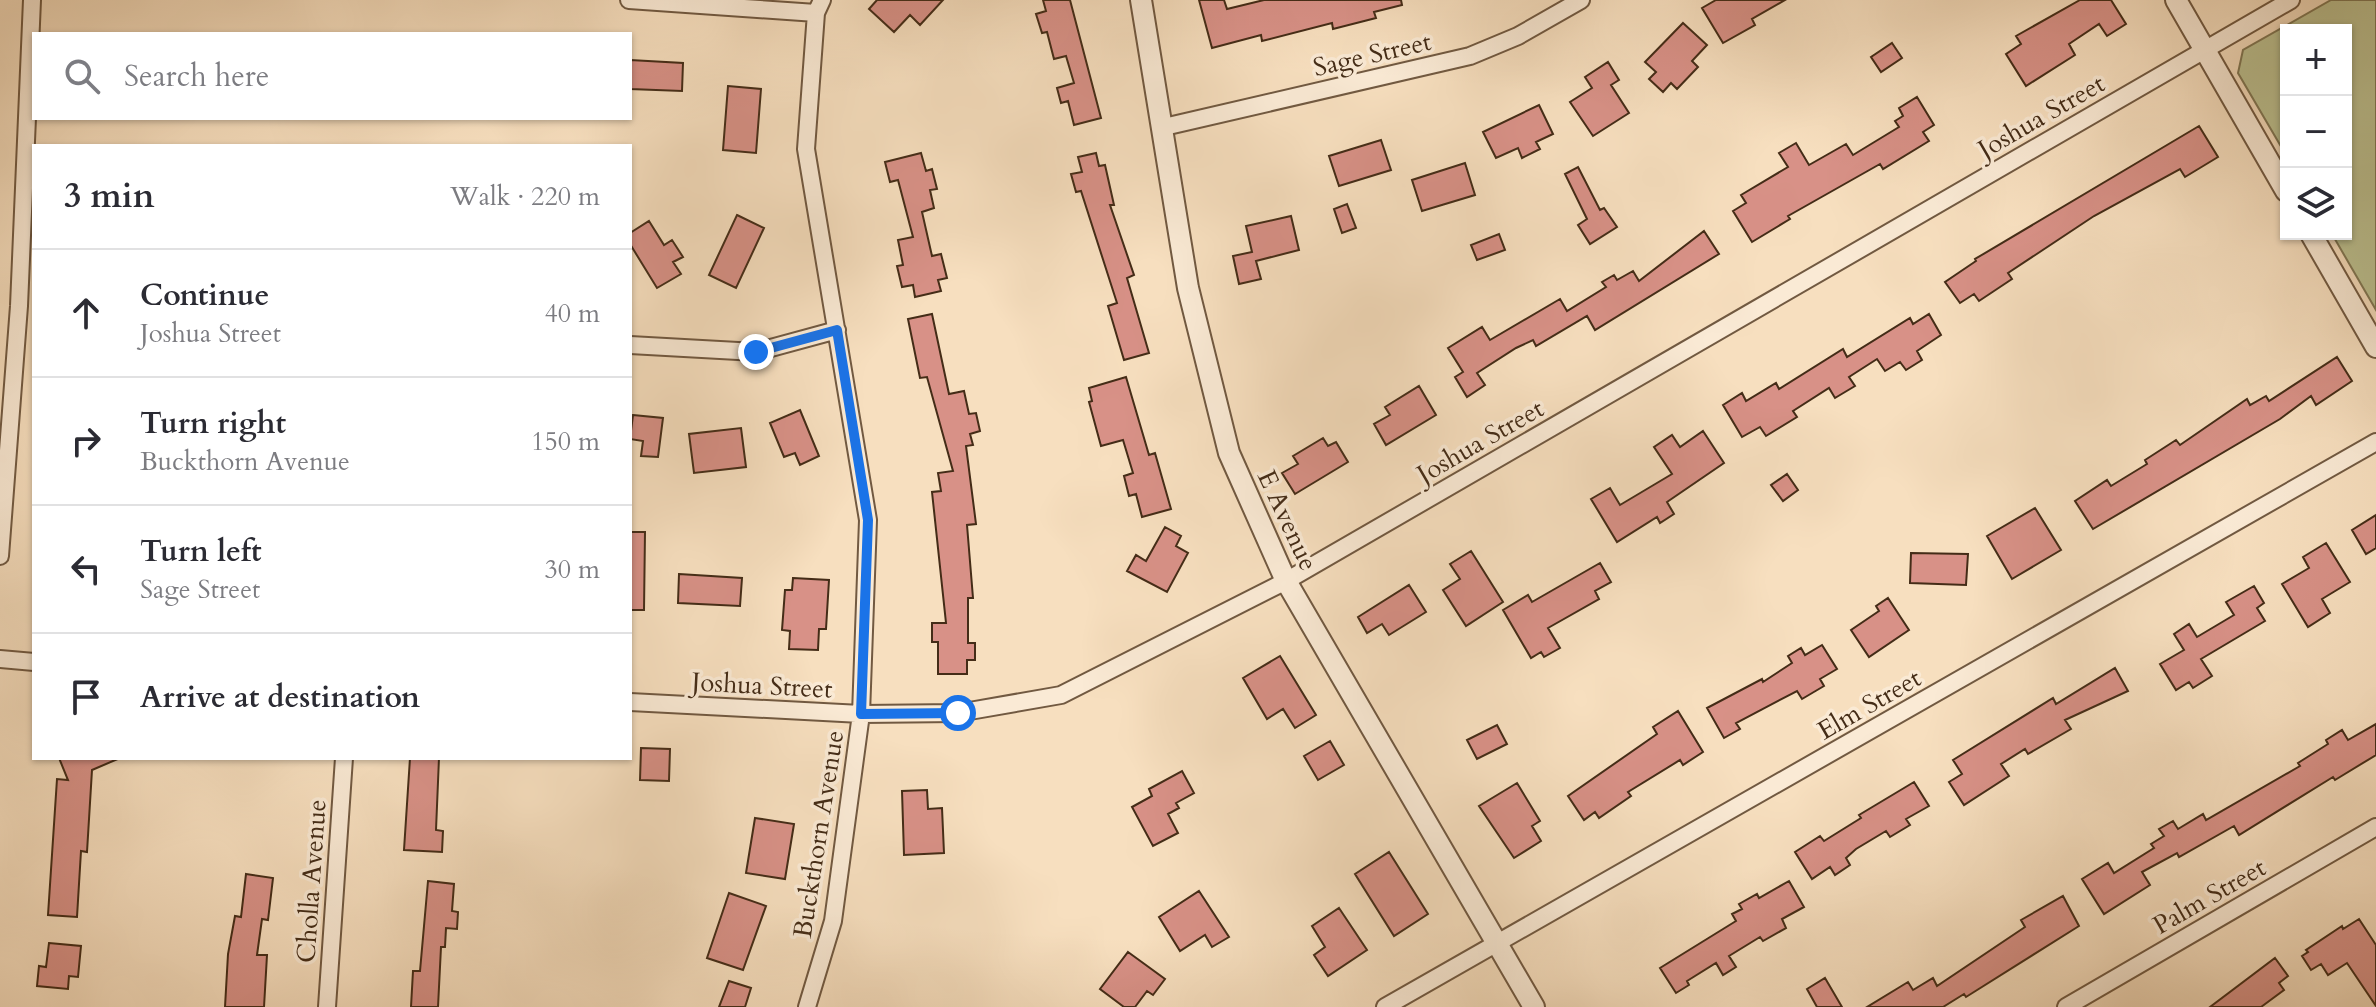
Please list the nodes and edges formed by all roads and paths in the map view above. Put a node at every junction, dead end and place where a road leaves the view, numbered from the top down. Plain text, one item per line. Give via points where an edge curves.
1 (32, 0) edge
2 (629, 0) edge
3 (1141, 0) edge
4 (1581, 0) edge
5 (2176, 0) edge
6 (2291, 0) edge
7 (819, 7) edge
8 (2204, 50) junction
9 (1164, 127) junction
10 (2280, 181) edge
11 (2314, 240) edge
12 (27, 306) edge
13 (837, 330) junction
14 (632, 345) edge
15 (2376, 347) edge
16 (2376, 442) edge
17 (0, 556) edge
18 (1286, 581) junction
19 (0, 659) edge
20 (32, 662) edge
21 (632, 702) edge
22 (861, 714) junction
23 (344, 760) edge
24 (2376, 827) edge
25 (1497, 943) junction
26 (327, 1007) edge
27 (807, 1007) edge
28 (1385, 1007) edge
29 (1534, 1007) edge
30 (2066, 1007) edge

1 - 12 street
2 - 7 street
3 - 9 street, E Avenue
4 - 9 street, Sage Street via 1470,56
5 - 8 street
6 - 8 street, Joshua Street
7 - 13 street, Buckthorn Avenue via 806,149
8 - 10 street
8 - 18 street, Joshua Street
9 - 18 street, E Avenue via 1188,288 1229,453
11 - 15 street
12 - 17 street
13 - 14 street via 756,352
13 - 22 street, Buckthorn Avenue via 868,520
16 - 25 street, Elm Street
18 - 22 street, Joshua Street via 1061,695 958,713
18 - 25 street, E Avenue
19 - 20 street
21 - 22 street, Joshua Street
22 - 27 street, Buckthorn Avenue via 833,921
23 - 26 street, Cholla Avenue
24 - 30 street, Palm Street
25 - 28 street, Elm Street
25 - 29 street, E Avenue

